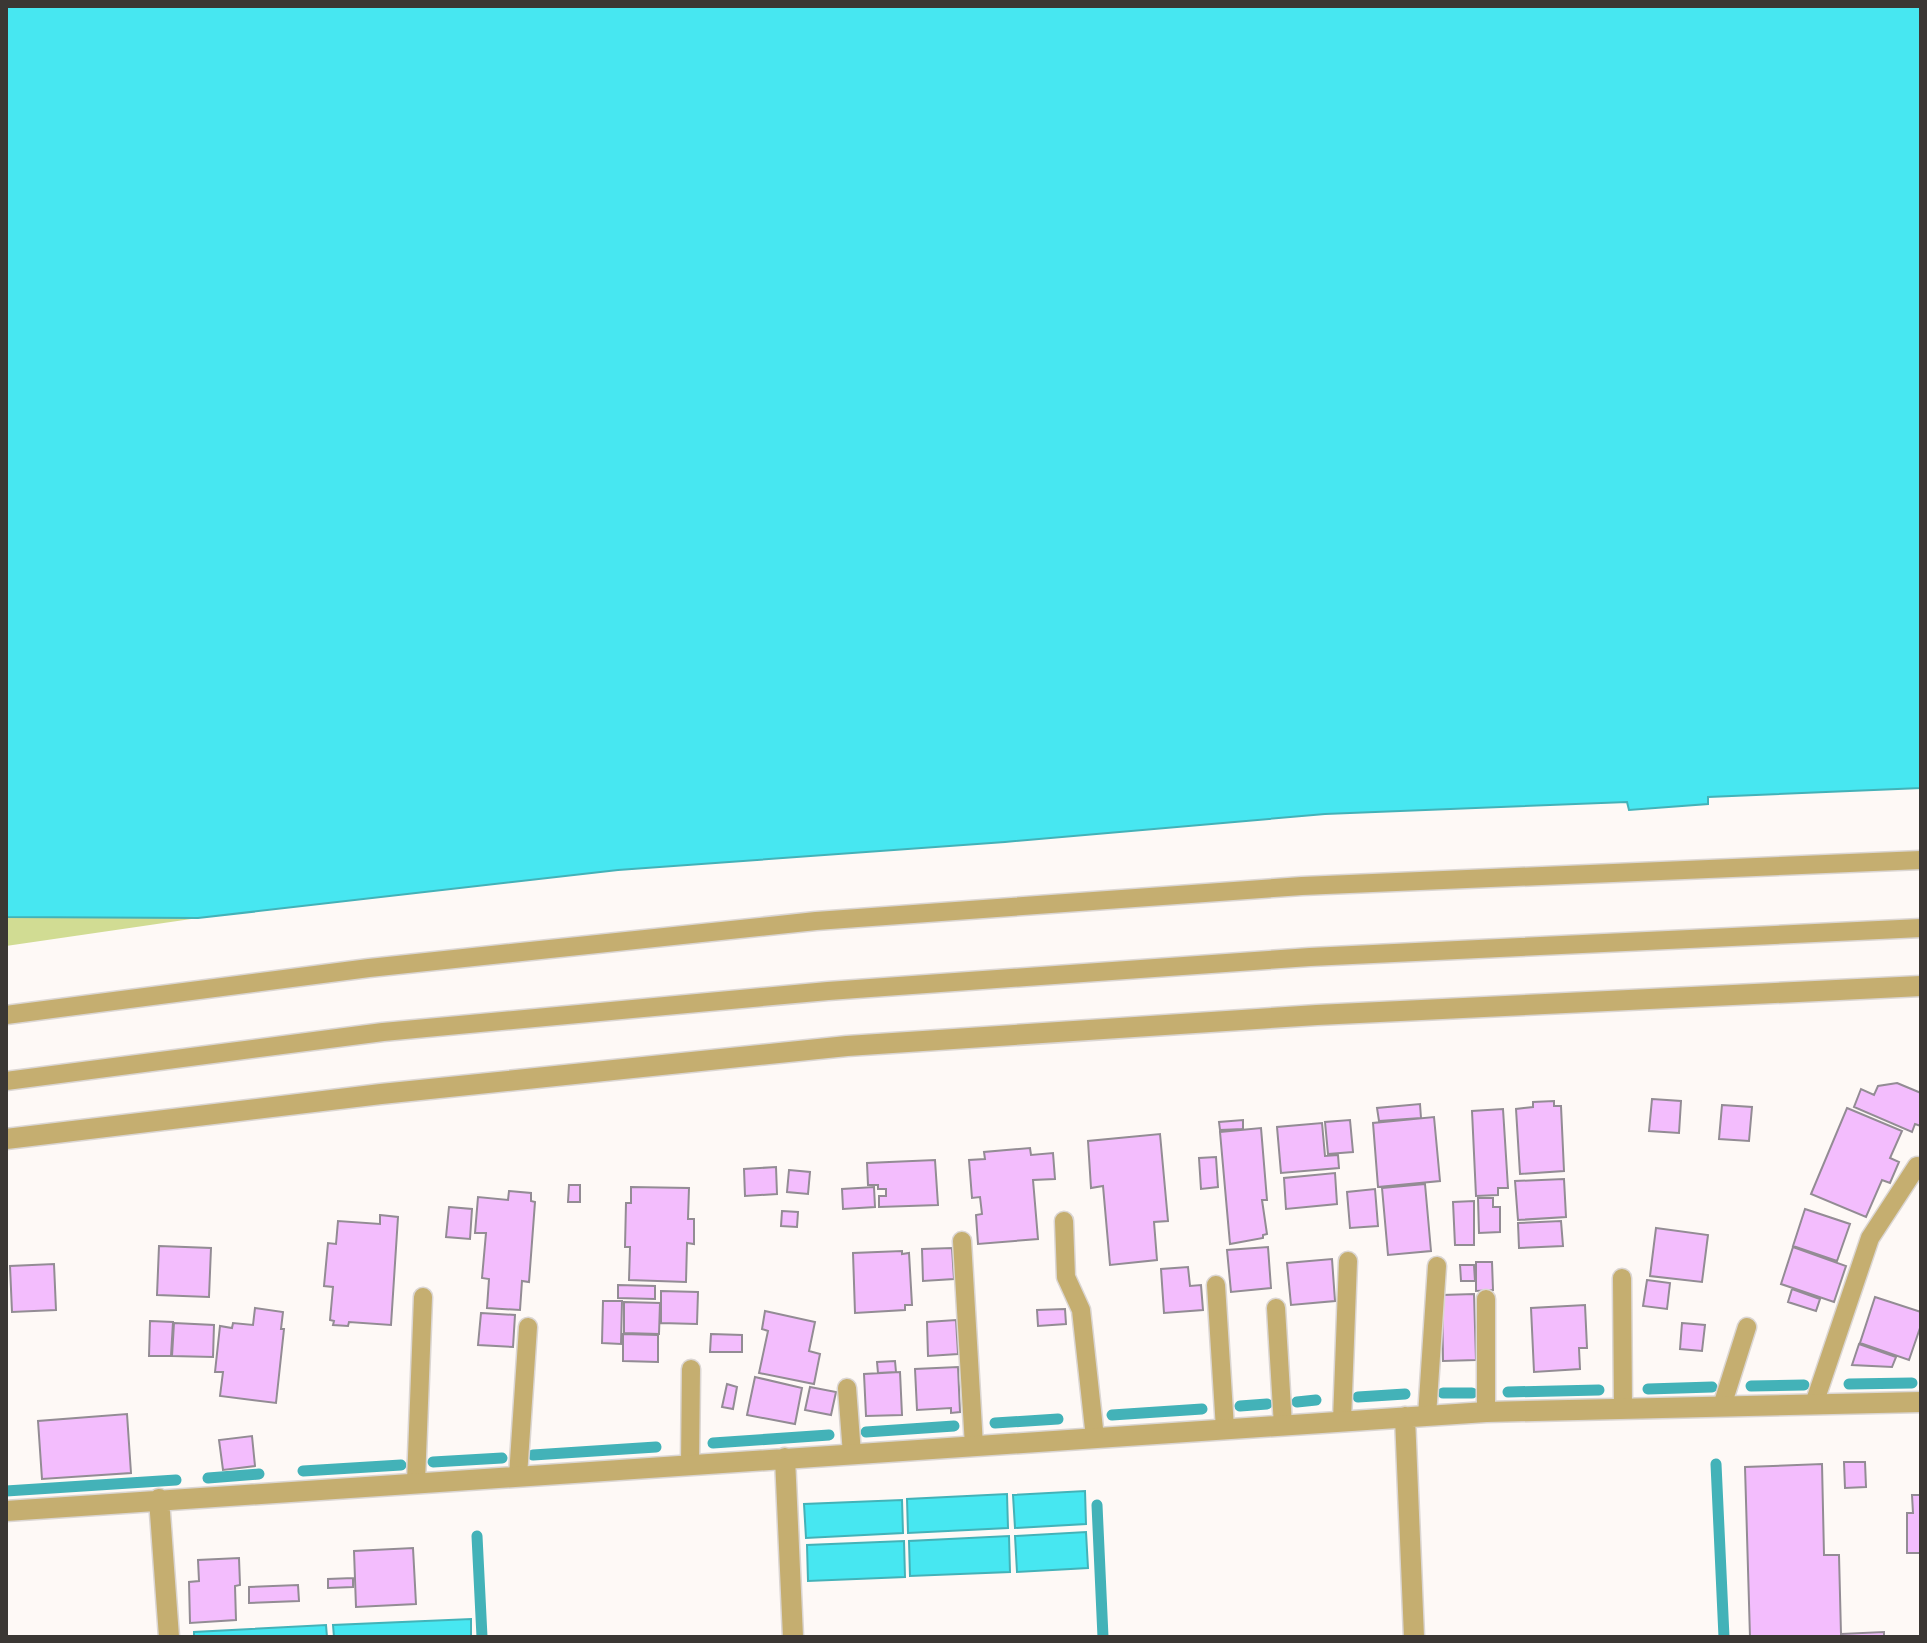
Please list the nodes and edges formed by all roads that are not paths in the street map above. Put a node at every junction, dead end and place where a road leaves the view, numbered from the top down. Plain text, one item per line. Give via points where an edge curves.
1 (1921, 860) edge
2 (1921, 928) edge
3 (1921, 986) edge
4 (6, 1015) edge
5 (6, 1081) edge
6 (6, 1139) edge
7 (1917, 1166) dead end
8 (1064, 1221) dead end
9 (962, 1241) dead end
10 (1348, 1261) dead end
11 (1437, 1266) dead end
12 (1622, 1278) dead end
13 (1216, 1285) dead end
14 (423, 1297) dead end
15 (1486, 1299) dead end
16 (1276, 1308) dead end
17 (528, 1327) dead end
18 (1747, 1327) dead end
19 (691, 1369) dead end
20 (847, 1388) dead end
21 (1921, 1402) edge
22 (1814, 1404) junction
23 (1722, 1406) junction
24 (1623, 1409) junction
25 (1486, 1412) junction
26 (1427, 1416) junction
27 (1405, 1417) junction
28 (1342, 1421) junction
29 (1283, 1426) junction
30 (1225, 1429) junction
31 (1095, 1438) junction
32 (974, 1446) junction
33 (852, 1454) junction
34 (785, 1458) junction
35 (690, 1465) junction
36 (518, 1476) junction
37 (416, 1482) junction
38 (159, 1499) junction
39 (6, 1511) edge
40 (169, 1637) edge
41 (793, 1637) edge
42 (1414, 1637) edge

1 - 4 lane via 1302,886 816,921 369,968
2 - 5 lane via 1310,957 828,991 383,1032
3 - 6 street via 1317,1015 847,1046
7 - 22 lane via 1870,1238
8 - 31 lane via 1066,1277 1081,1310
9 - 32 lane
10 - 28 lane
11 - 26 lane
12 - 24 lane
13 - 30 lane
14 - 37 lane
15 - 25 lane
16 - 29 lane
17 - 36 lane
18 - 23 lane
19 - 35 lane
20 - 33 lane
21 - 22 street
22 - 23 street
23 - 24 street
24 - 25 street
25 - 26 street
26 - 27 street
27 - 28 street
27 - 42 street
28 - 29 street
29 - 30 street
30 - 31 street
31 - 32 street
32 - 33 street
33 - 34 street
34 - 35 street
34 - 41 street
35 - 36 street
36 - 37 street
37 - 38 street
38 - 39 street
38 - 40 street

